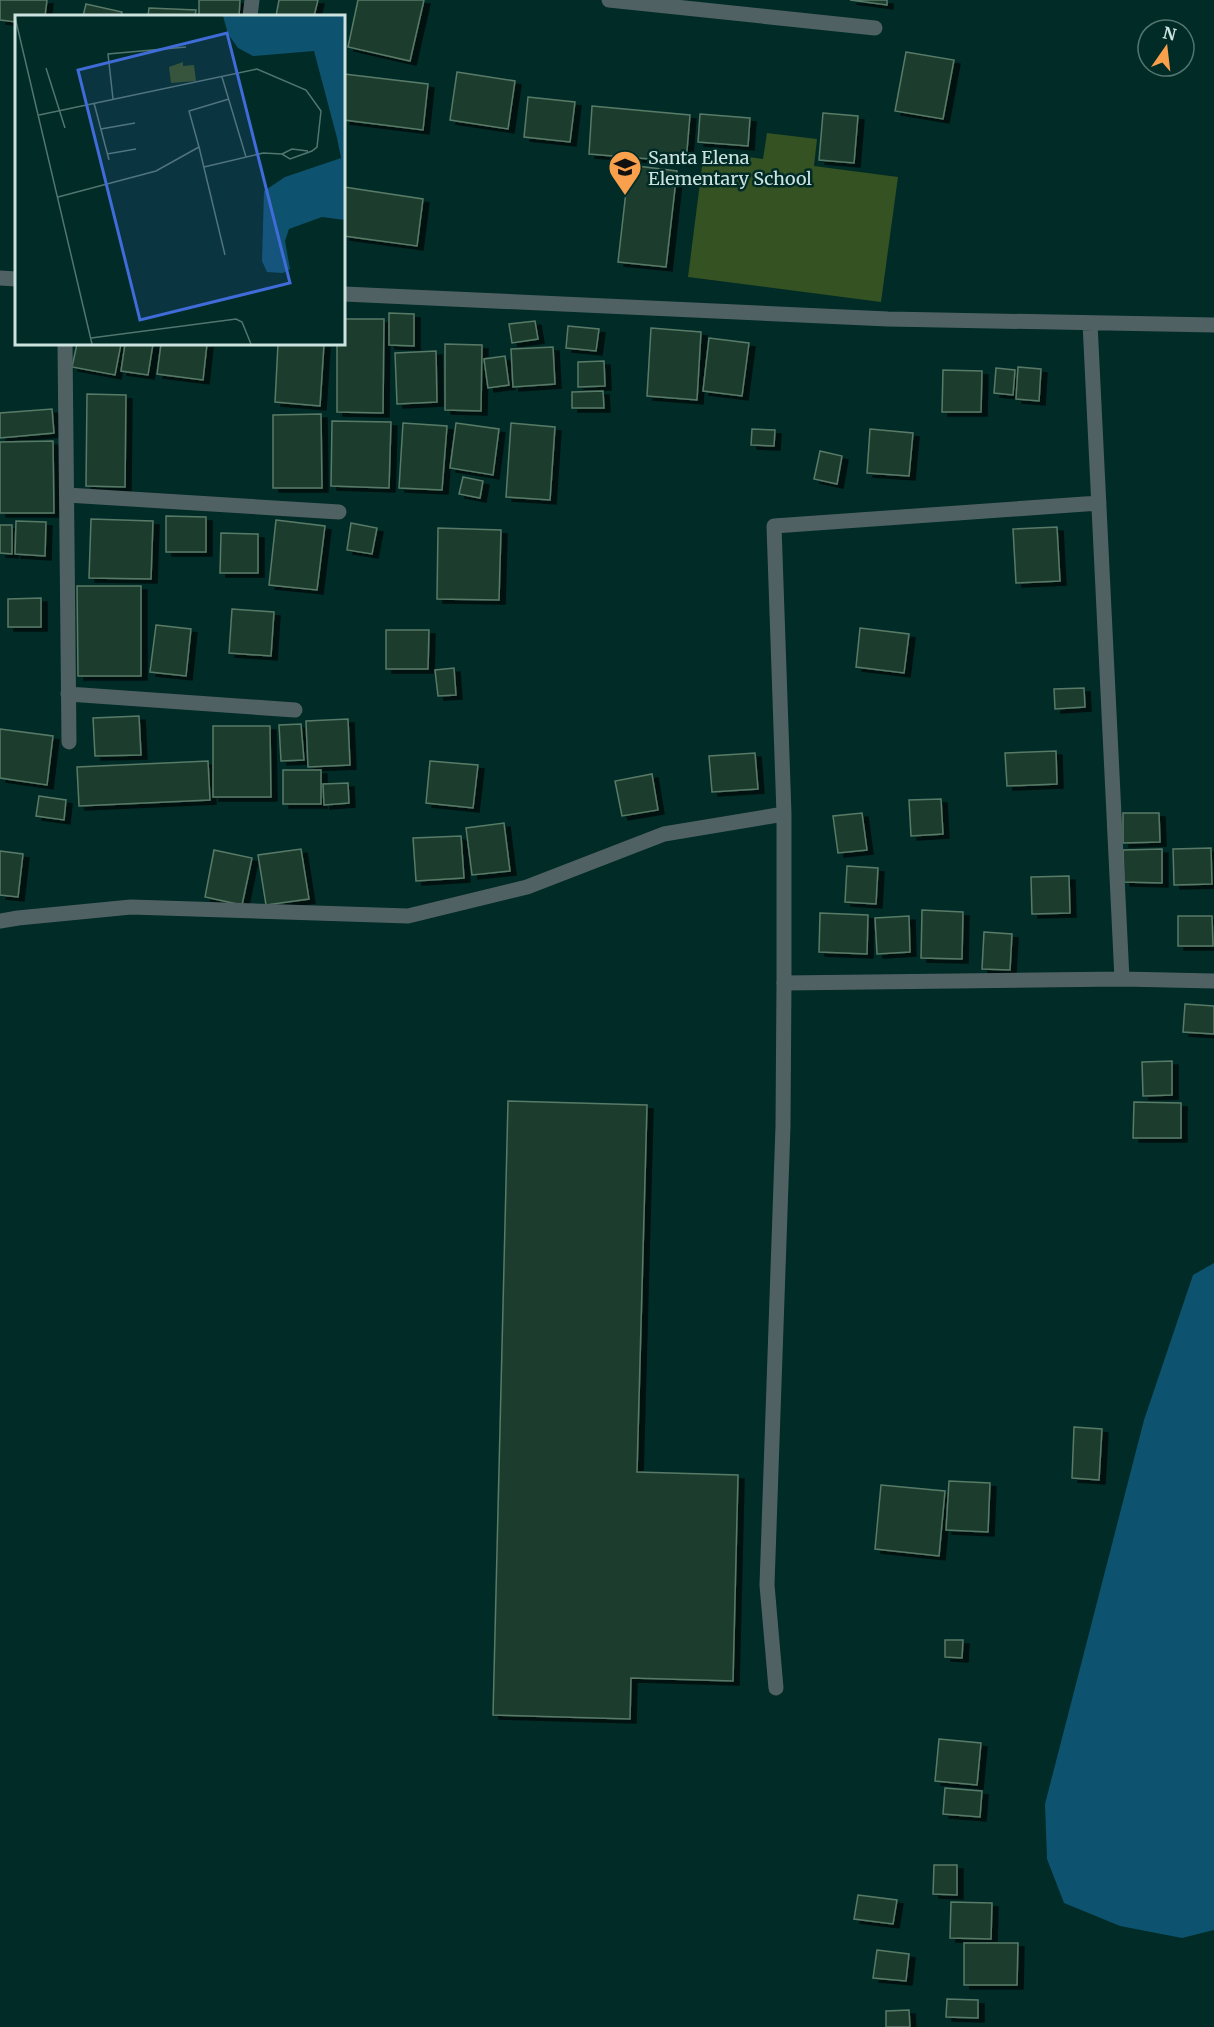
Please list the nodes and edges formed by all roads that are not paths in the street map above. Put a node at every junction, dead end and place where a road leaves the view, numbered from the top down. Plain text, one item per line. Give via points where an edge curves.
1 (252, 0) edge
2 (609, 0) edge
3 (250, 15) edge
4 (875, 28) dead end
5 (0, 278) edge
6 (15, 279) edge
7 (345, 294) edge
8 (1090, 323) junction
9 (1214, 326) edge
10 (65, 345) edge
11 (67, 495) junction
12 (1099, 503) junction
13 (339, 512) dead end
14 (69, 694) junction
15 (295, 710) dead end
16 (69, 742) dead end
17 (784, 814) junction
18 (0, 921) edge
19 (1122, 979) junction
20 (1214, 981) edge
21 (784, 983) junction
22 (776, 1688) dead end

1 - 3 street
2 - 4 street
5 - 6 street
7 - 8 street via 888,319
8 - 9 street
8 - 12 street
10 - 11 street
11 - 13 street
11 - 14 street
12 - 17 street via 774,526
12 - 19 street
14 - 15 street
14 - 16 street
17 - 18 street via 664,834 527,887 408,916 131,907
17 - 21 street
19 - 20 street
19 - 21 street
21 - 22 street via 783,1126 767,1585

